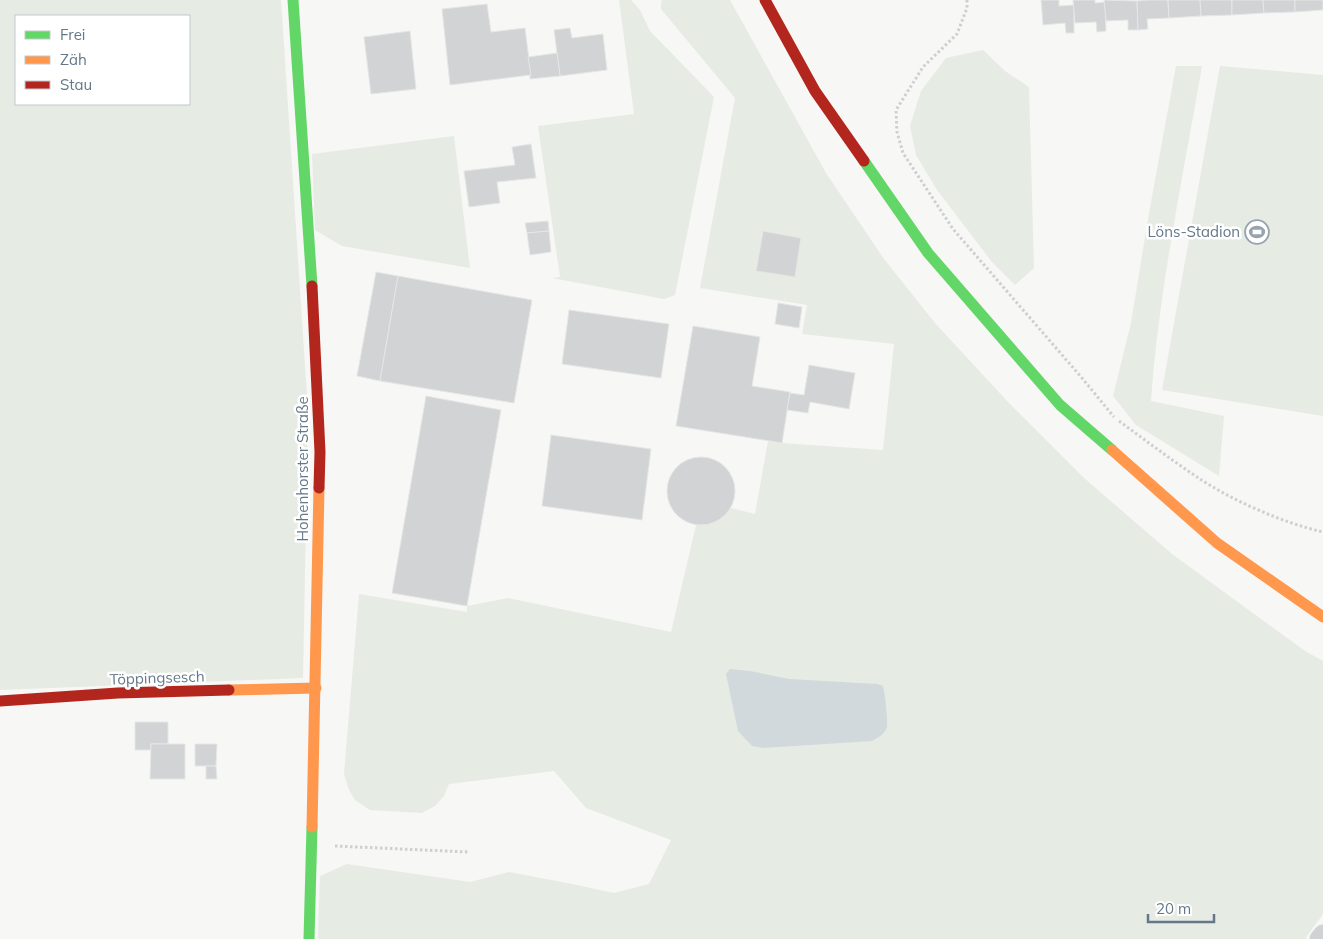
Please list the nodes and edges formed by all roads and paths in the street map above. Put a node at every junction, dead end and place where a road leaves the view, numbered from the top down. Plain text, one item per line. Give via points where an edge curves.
1 (293, 0) edge
2 (765, 0) edge
3 (967, 0) edge
4 (1323, 532) edge
5 (1323, 617) edge
6 (316, 688) junction
7 (0, 701) edge
8 (312, 846) junction
9 (468, 852) dead end
10 (1323, 934) edge
11 (309, 939) edge
12 (1319, 939) edge

1 - 6 street, Hohenhorster Straße via 320,452
2 - 5 street via 815,91 928,253 1060,406 1217,543
3 - 4 path via 957,34 922,67 896,110 903,154 953,229 1114,418 1198,478 1244,503 1304,528
6 - 7 street, Töppingsesch
6 - 8 street, Hohenhorster Straße
8 - 9 path
8 - 11 street, Hohenhorster Straße
10 - 12 street

